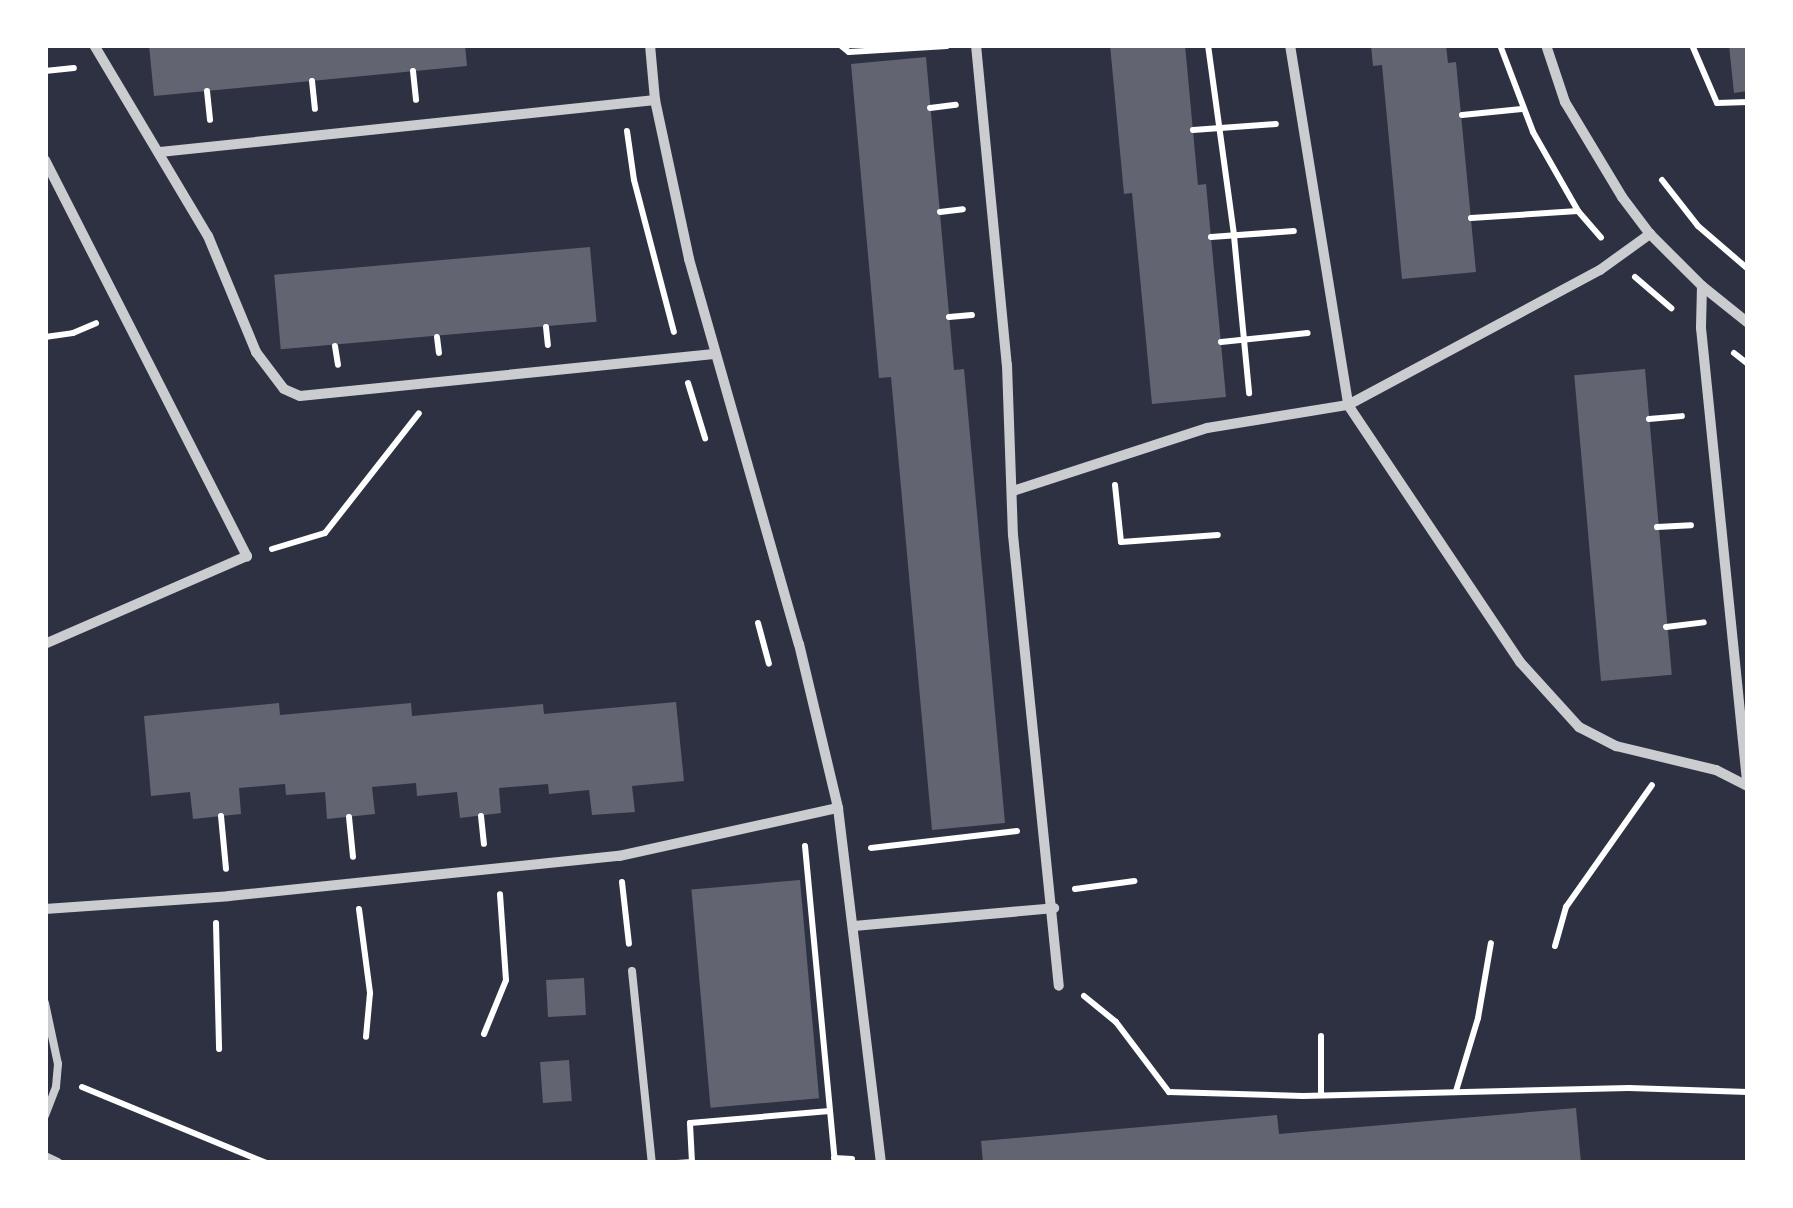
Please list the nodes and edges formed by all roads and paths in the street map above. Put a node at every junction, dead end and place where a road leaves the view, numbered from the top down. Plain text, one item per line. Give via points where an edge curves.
1 (94, 45) edge
2 (650, 45) edge
3 (840, 45) edge
4 (958, 45) edge
5 (976, 45) edge
6 (1208, 45) edge
7 (1290, 45) edge
8 (1546, 45) edge
9 (1692, 45) edge
10 (79, 68) dead end
11 (45, 71) edge
12 (655, 100) junction
13 (1748, 102) edge
14 (624, 104) junction
15 (1522, 109) dead end
16 (1462, 115) dead end
17 (1300, 122) junction
18 (1217, 128) junction
19 (1192, 130) dead end
20 (160, 152) junction
21 (45, 160) edge
22 (1662, 180) dead end
23 (1578, 211) dead end
24 (1470, 218) dead end
25 (1320, 230) junction
26 (1650, 234) junction
27 (1234, 236) junction
28 (1211, 238) dead end
29 (1748, 269) edge
30 (1702, 286) junction
31 (122, 312) junction
32 (986, 313) dead end
33 (948, 317) dead end
34 (1748, 323) edge
35 (1334, 330) junction
36 (45, 337) edge
37 (1244, 340) junction
38 (1221, 342) dead end
39 (714, 354) junction
40 (682, 360) junction
41 (442, 384) junction
42 (1348, 405) junction
43 (1252, 420) junction
44 (708, 450) dead end
45 (1112, 459) junction
46 (1013, 491) junction
47 (1218, 536) dead end
48 (247, 556) junction
49 (754, 610) dead end
50 (45, 644) edge
51 (774, 681) dead end
52 (1670, 759) junction
53 (1747, 785) edge
54 (838, 808) junction
55 (221, 816) dead end
56 (806, 816) junction
57 (1042, 828) junction
58 (818, 843) dead end
59 (805, 844) junction
60 (844, 850) junction
61 (620, 856) junction
62 (496, 868) junction
63 (1134, 881) dead end
64 (355, 882) junction
65 (1053, 892) junction
66 (229, 896) junction
67 (214, 897) junction
68 (1054, 908) junction
69 (45, 910) edge
70 (854, 926) junction
71 (1491, 943) dead end
72 (1554, 946) dead end
73 (632, 972) joint
74 (1059, 986) joint
75 (45, 1002) edge
76 (484, 1034) dead end
77 (1321, 1036) dead end
78 (366, 1037) dead end
79 (219, 1049) dead end
80 (57, 1074) junction
81 (1456, 1091) junction
82 (1748, 1092) edge
83 (1321, 1096) junction
84 (829, 1111) junction
85 (45, 1116) edge
86 (851, 1139) dead end
87 (45, 1157) edge
88 (834, 1161) edge
89 (58, 1163) edge
90 (266, 1163) edge
91 (652, 1163) edge
92 (674, 1163) edge
93 (882, 1163) edge

1 - 20 street
2 - 12 street
3 - 4 path via 849,52
5 - 46 street via 1008,364
6 - 18 path
7 - 17 street
8 - 26 street via 1565,102
9 - 13 path via 1717,103
10 - 11 path
12 - 14 street
12 - 39 street
14 - 20 street
14 - 40 path via 634,180
15 - 16 path
17 - 18 path
17 - 25 street
18 - 19 path
18 - 27 path
20 - 41 street via 208,236 256,352 284,389 300,396
21 - 31 street
22 - 29 path via 1698,226
23 - 24 path
25 - 27 path
25 - 35 street
26 - 30 street
26 - 42 street via 1600,270
27 - 28 path
27 - 37 path
30 - 34 street
30 - 53 street
31 - 36 path
31 - 48 street
32 - 33 path
35 - 37 path
35 - 42 street
37 - 38 path
37 - 43 path
39 - 40 street
39 - 54 street via 799,644
40 - 41 street
40 - 44 path
41 - 48 path via 325,534
42 - 43 street
42 - 52 street via 1520,662 1579,727 1616,746
43 - 45 street
45 - 46 street
45 - 47 path via 1121,542
46 - 57 street
48 - 50 street
49 - 51 path
52 - 53 street
52 - 72 path via 1566,907
54 - 56 street
54 - 60 street
55 - 66 path
56 - 59 path
56 - 61 street
57 - 60 path
57 - 65 street
58 - 59 path
59 - 84 path
60 - 70 street
61 - 62 street
61 - 73 path
62 - 64 street
62 - 76 path via 506,980
63 - 65 path
64 - 66 street
64 - 78 path via 370,992
65 - 68 street
66 - 67 street
67 - 69 street
67 - 79 path
68 - 70 street
68 - 74 street
70 - 93 street
71 - 81 path
73 - 91 lane
74 - 83 path via 1082,994 1116,1022 1169,1092
75 - 80 lane
77 - 83 path
80 - 85 lane
80 - 90 path
81 - 82 path
81 - 83 path
84 - 88 path
84 - 92 path via 690,1122 692,1162
86 - 88 path via 854,1159
87 - 89 street

